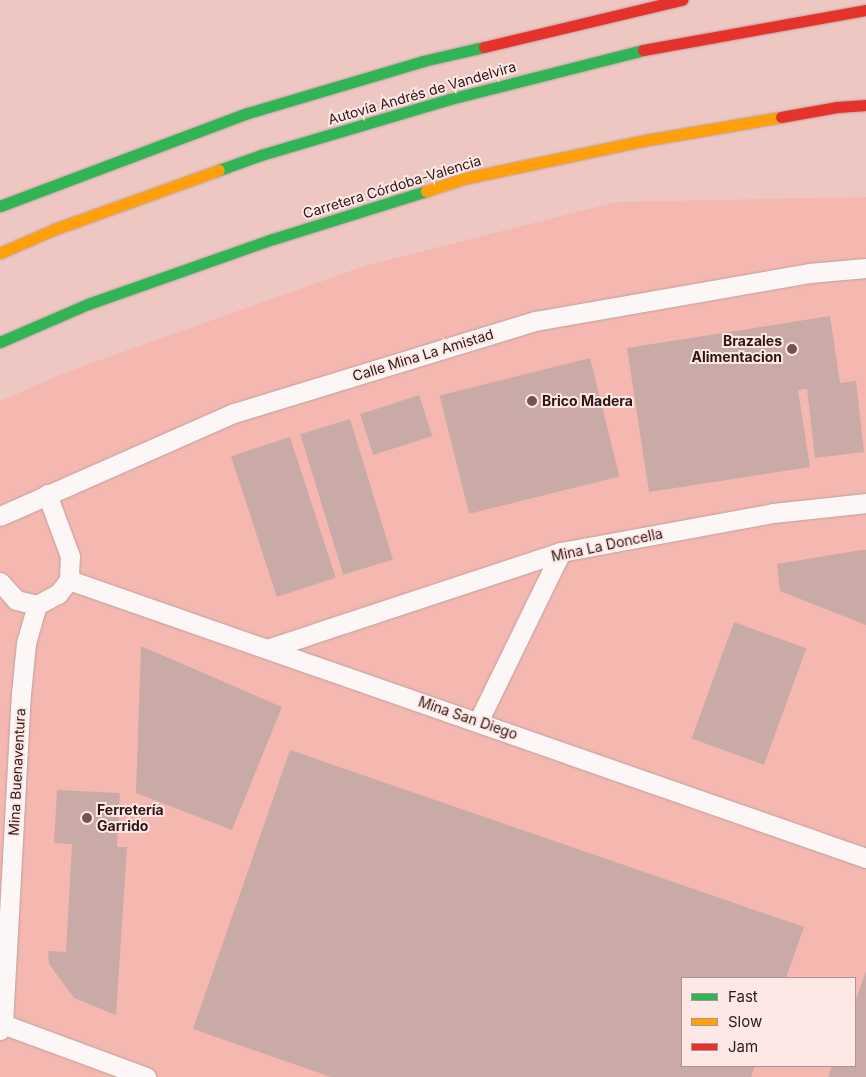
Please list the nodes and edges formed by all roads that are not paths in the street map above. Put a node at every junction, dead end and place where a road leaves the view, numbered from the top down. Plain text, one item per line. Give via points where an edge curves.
1 (682, 0) edge
2 (866, 10) edge
3 (866, 105) edge
4 (0, 206) edge
5 (0, 253) edge
6 (866, 268) edge
7 (0, 342) edge
8 (47, 494) junction
9 (866, 503) edge
10 (0, 516) edge
11 (561, 552) junction
12 (69, 580) junction
13 (0, 582) edge
14 (38, 605) junction
15 (270, 648) junction
16 (478, 722) junction
17 (866, 858) edge
18 (1, 1026) edge
19 (146, 1077) edge

1 - 4 highway, Autovía Andrés de Vandelvira via 423,61 248,113
2 - 5 highway, Autovía Andrés de Vandelvira via 655,47 450,99 261,154 55,229
3 - 7 highway, Carretera Córdoba-Valencia via 837,107 647,140 466,178 273,239 88,304
6 - 8 street, Calle Mina La Amistad via 808,273 535,321 234,413
8 - 10 street, Calle Mina La Amistad
8 - 12 street via 70,556
9 - 11 street, Mina La Doncella via 773,513
11 - 15 street, Mina La Doncella
11 - 16 street
12 - 14 street via 58,594
12 - 15 street, Mina San Diego
13 - 14 street via 16,600
14 - 18 street, Mina Buenaventura via 26,643 21,694
15 - 16 street, Mina San Diego
16 - 17 street, Mina San Diego
18 - 19 street

